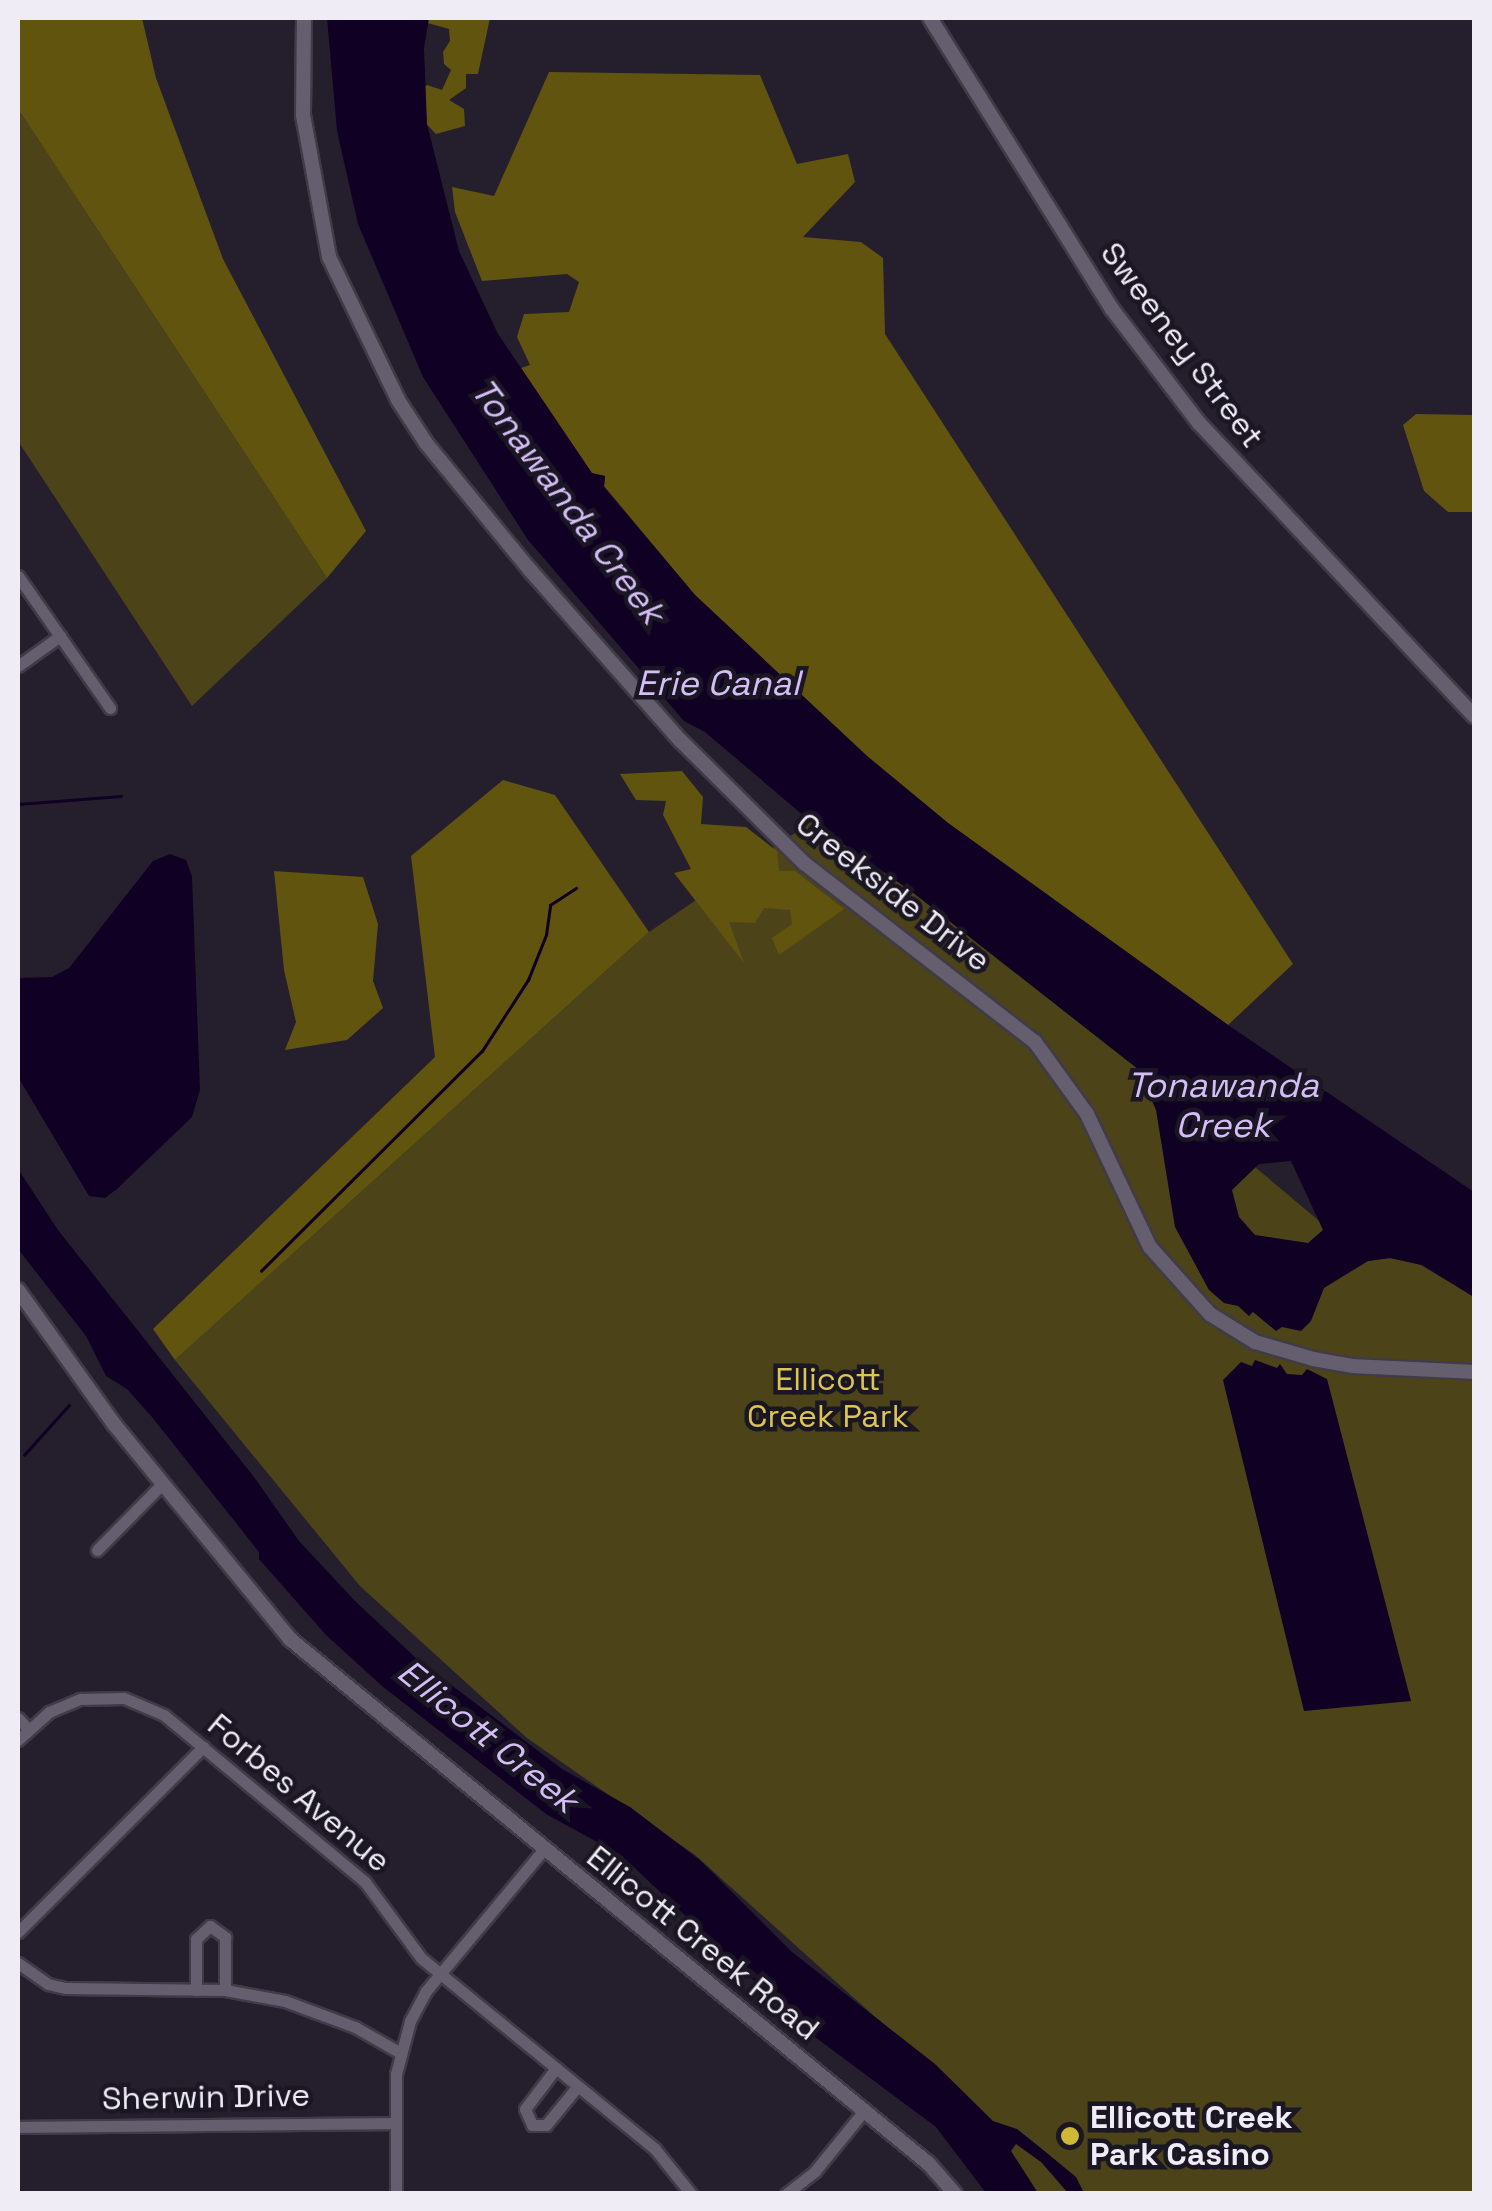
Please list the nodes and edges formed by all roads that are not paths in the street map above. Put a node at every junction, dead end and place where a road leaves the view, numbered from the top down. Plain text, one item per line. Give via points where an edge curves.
1 (304, 18) edge
2 (930, 18) edge
3 (18, 576) edge
4 (60, 636) junction
5 (18, 666) edge
6 (110, 708) dead end
7 (1474, 716) edge
8 (18, 1290) edge
9 (1474, 1372) edge
10 (162, 1484) junction
11 (97, 1550) dead end
12 (18, 1718) edge
13 (28, 1729) junction
14 (18, 1740) edge
15 (203, 1747) junction
16 (544, 1849) junction
17 (18, 1932) edge
18 (18, 1963) edge
19 (440, 1974) junction
20 (196, 1990) junction
21 (225, 1990) junction
22 (399, 2052) junction
23 (556, 2068) junction
24 (578, 2086) junction
25 (864, 2111) junction
26 (396, 2122) junction
27 (18, 2126) edge
28 (396, 2194) edge
29 (691, 2194) edge
30 (786, 2194) edge
31 (956, 2194) edge

1 - 9 street, Creekside Drive via 303,115 329,257 408,414 507,544 681,742 804,863 1035,1042 1087,1114 1150,1246 1210,1314 1255,1342 1313,1359
2 - 7 street, Sweeney Street via 1112,309 1198,424
3 - 4 street
4 - 5 street
4 - 6 street
8 - 10 street, Ellicott Creek Road
10 - 11 street
10 - 16 street, Ellicott Creek Road via 290,1638
12 - 13 street
13 - 14 street, Forbes Avenue
13 - 15 street, Forbes Avenue via 63,1705 110,1697 152,1708
15 - 17 street
15 - 19 street, Forbes Avenue via 365,1882 408,1943
16 - 19 street
16 - 25 street, Ellicott Creek Road
18 - 20 street via 64,1988
19 - 22 street via 414,2011
19 - 23 street, Forbes Avenue
20 - 21 street
20 - 21 street via 196,1940 210,1926 225,1937
21 - 22 street via 308,2008
22 - 26 street
23 - 24 street, Forbes Avenue
23 - 24 street via 525,2109 532,2125 546,2125
24 - 29 street, Forbes Avenue via 656,2149
25 - 30 street
25 - 31 street, Ellicott Creek Road
26 - 27 street, Sherwin Drive
26 - 28 street

